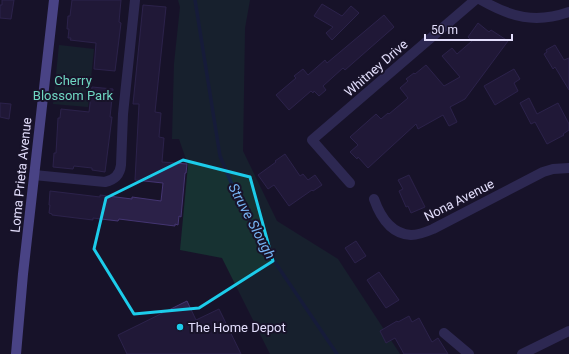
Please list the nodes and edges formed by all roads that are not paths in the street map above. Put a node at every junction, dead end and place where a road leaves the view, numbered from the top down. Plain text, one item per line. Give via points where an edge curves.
1 (54, 0) edge
2 (135, 0) edge
3 (474, 0) edge
4 (481, 0) edge
5 (569, 12) edge
6 (569, 168) edge
7 (34, 175) junction
8 (350, 182) dead end
9 (374, 199) dead end
10 (569, 332) edge
11 (444, 333) dead end
12 (16, 354) edge
13 (469, 354) edge
14 (522, 354) edge

1 - 7 street, Loma Prieta Avenue
2 - 7 street via 119,173 115,178 105,182
3 - 8 street, Whitney Drive via 312,140
4 - 5 street via 504,12 522,17 544,18
6 - 9 street, Nona Avenue via 544,172 420,234 411,235 390,226 378,211
7 - 12 street, Loma Prieta Avenue via 22,274
10 - 14 street
11 - 13 street

